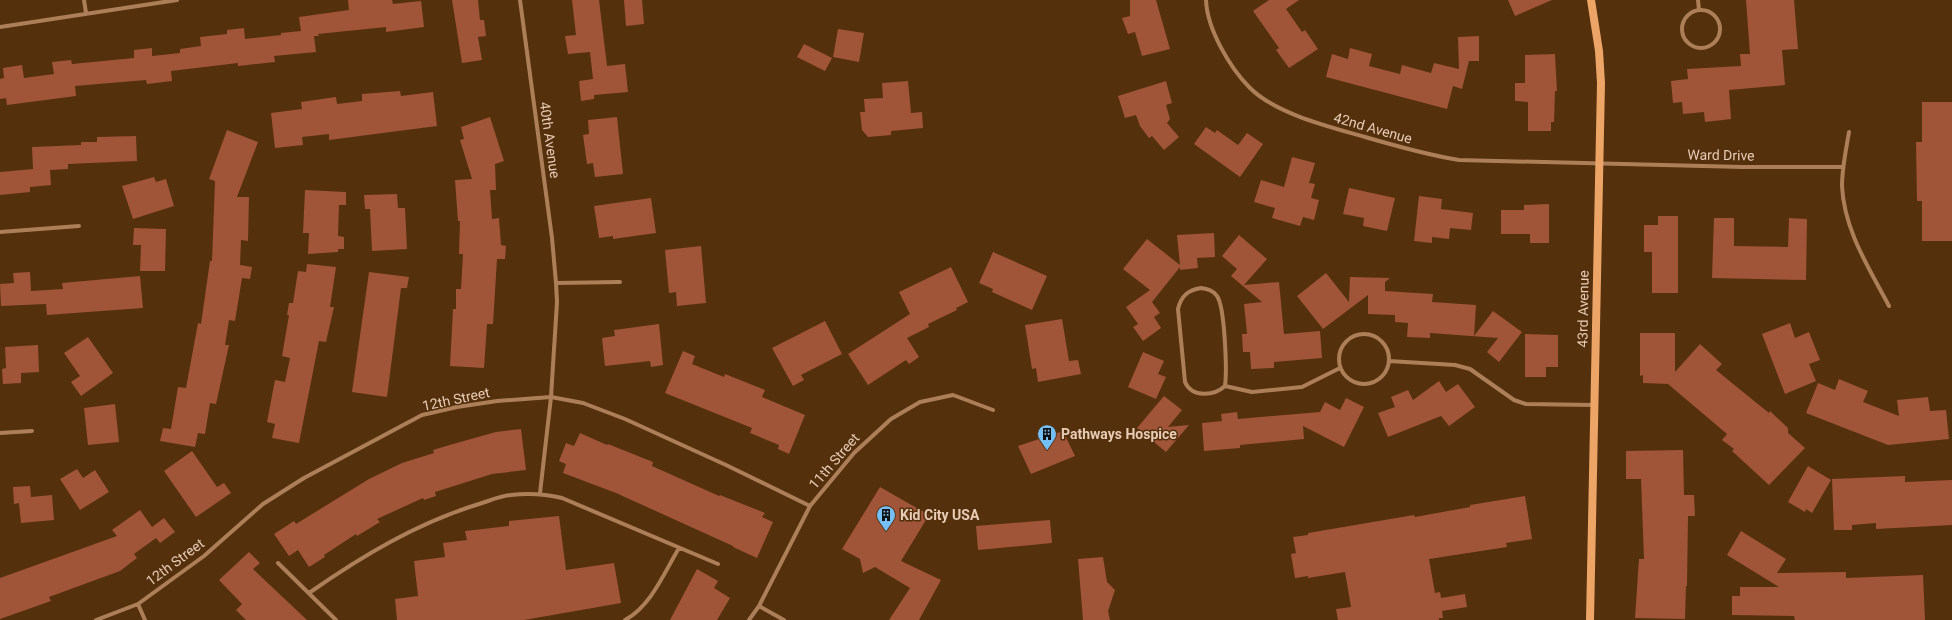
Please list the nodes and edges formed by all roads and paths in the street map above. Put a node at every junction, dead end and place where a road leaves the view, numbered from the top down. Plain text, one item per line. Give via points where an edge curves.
1 (84, 0) edge
2 (177, 0) edge
3 (520, 0) edge
4 (1206, 0) edge
5 (1591, 0) edge
6 (1698, 0) edge
7 (1699, 10) junction
8 (86, 13) junction
9 (0, 27) edge
10 (1849, 132) dead end
11 (1598, 163) junction
12 (1843, 167) junction
13 (79, 226) dead end
14 (0, 232) edge
15 (620, 282) dead end
16 (556, 283) junction
17 (1889, 306) dead end
18 (1389, 361) junction
19 (1340, 368) junction
20 (1225, 386) junction
21 (551, 397) junction
22 (1594, 405) junction
23 (994, 410) dead end
24 (32, 431) dead end
25 (0, 433) edge
26 (540, 493) junction
27 (810, 506) junction
28 (679, 548) junction
29 (278, 563) dead end
30 (718, 564) dead end
31 (309, 593) junction
32 (138, 604) junction
33 (760, 606) junction
34 (96, 620) edge
35 (145, 620) edge
36 (336, 620) edge
37 (625, 620) edge
38 (750, 620) edge
39 (784, 620) edge
40 (1590, 620) edge

1 - 8 street
2 - 8 street
3 - 16 street, 40th Avenue
4 - 11 street, 42nd Avenue via 1211,26 1230,64 1251,89 1282,110 1432,156 1459,160
5 - 11 street, 43rd Avenue via 1601,83
6 - 7 street
7 - 7 street via 1688,15 1682,24 1682,30 1686,41 1702,48 1713,43 1719,28 1718,22 1710,13
8 - 9 street
10 - 12 street
11 - 12 street, Ward Drive
11 - 22 street, 43rd Avenue
12 - 17 street via 1842,187 1848,220 1855,241
13 - 14 street
15 - 16 street
16 - 21 street, 40th Avenue
18 - 19 street via 1382,376 1367,384 1351,381 1344,376
18 - 19 street via 1385,345 1379,339 1364,334 1348,339 1343,345 1339,352
18 - 22 street via 1455,365 1470,369 1514,400 1526,404
19 - 20 street via 1296,388 1252,392
20 - 20 street via 1220,304 1217,296 1208,289 1193,289 1186,293 1178,309 1185,382 1190,390 1199,394 1214,393
21 - 26 street, 40th Avenue
21 - 27 street, 12th Street via 583,403 625,419
21 - 32 street, 12th Street via 498,401 422,415 304,478 263,504 204,556
22 - 40 street, 43rd Avenue
23 - 27 street, 11th Street via 952,395 920,402 891,419 870,436
24 - 25 street
26 - 28 street via 562,498
26 - 31 street via 509,495 460,510 405,533 354,562
27 - 33 street, 11th Street
28 - 30 street
28 - 37 street via 649,599
29 - 31 street
31 - 36 street
32 - 34 street, 12th Street
32 - 35 street
33 - 38 street, 11th Street
33 - 39 street

